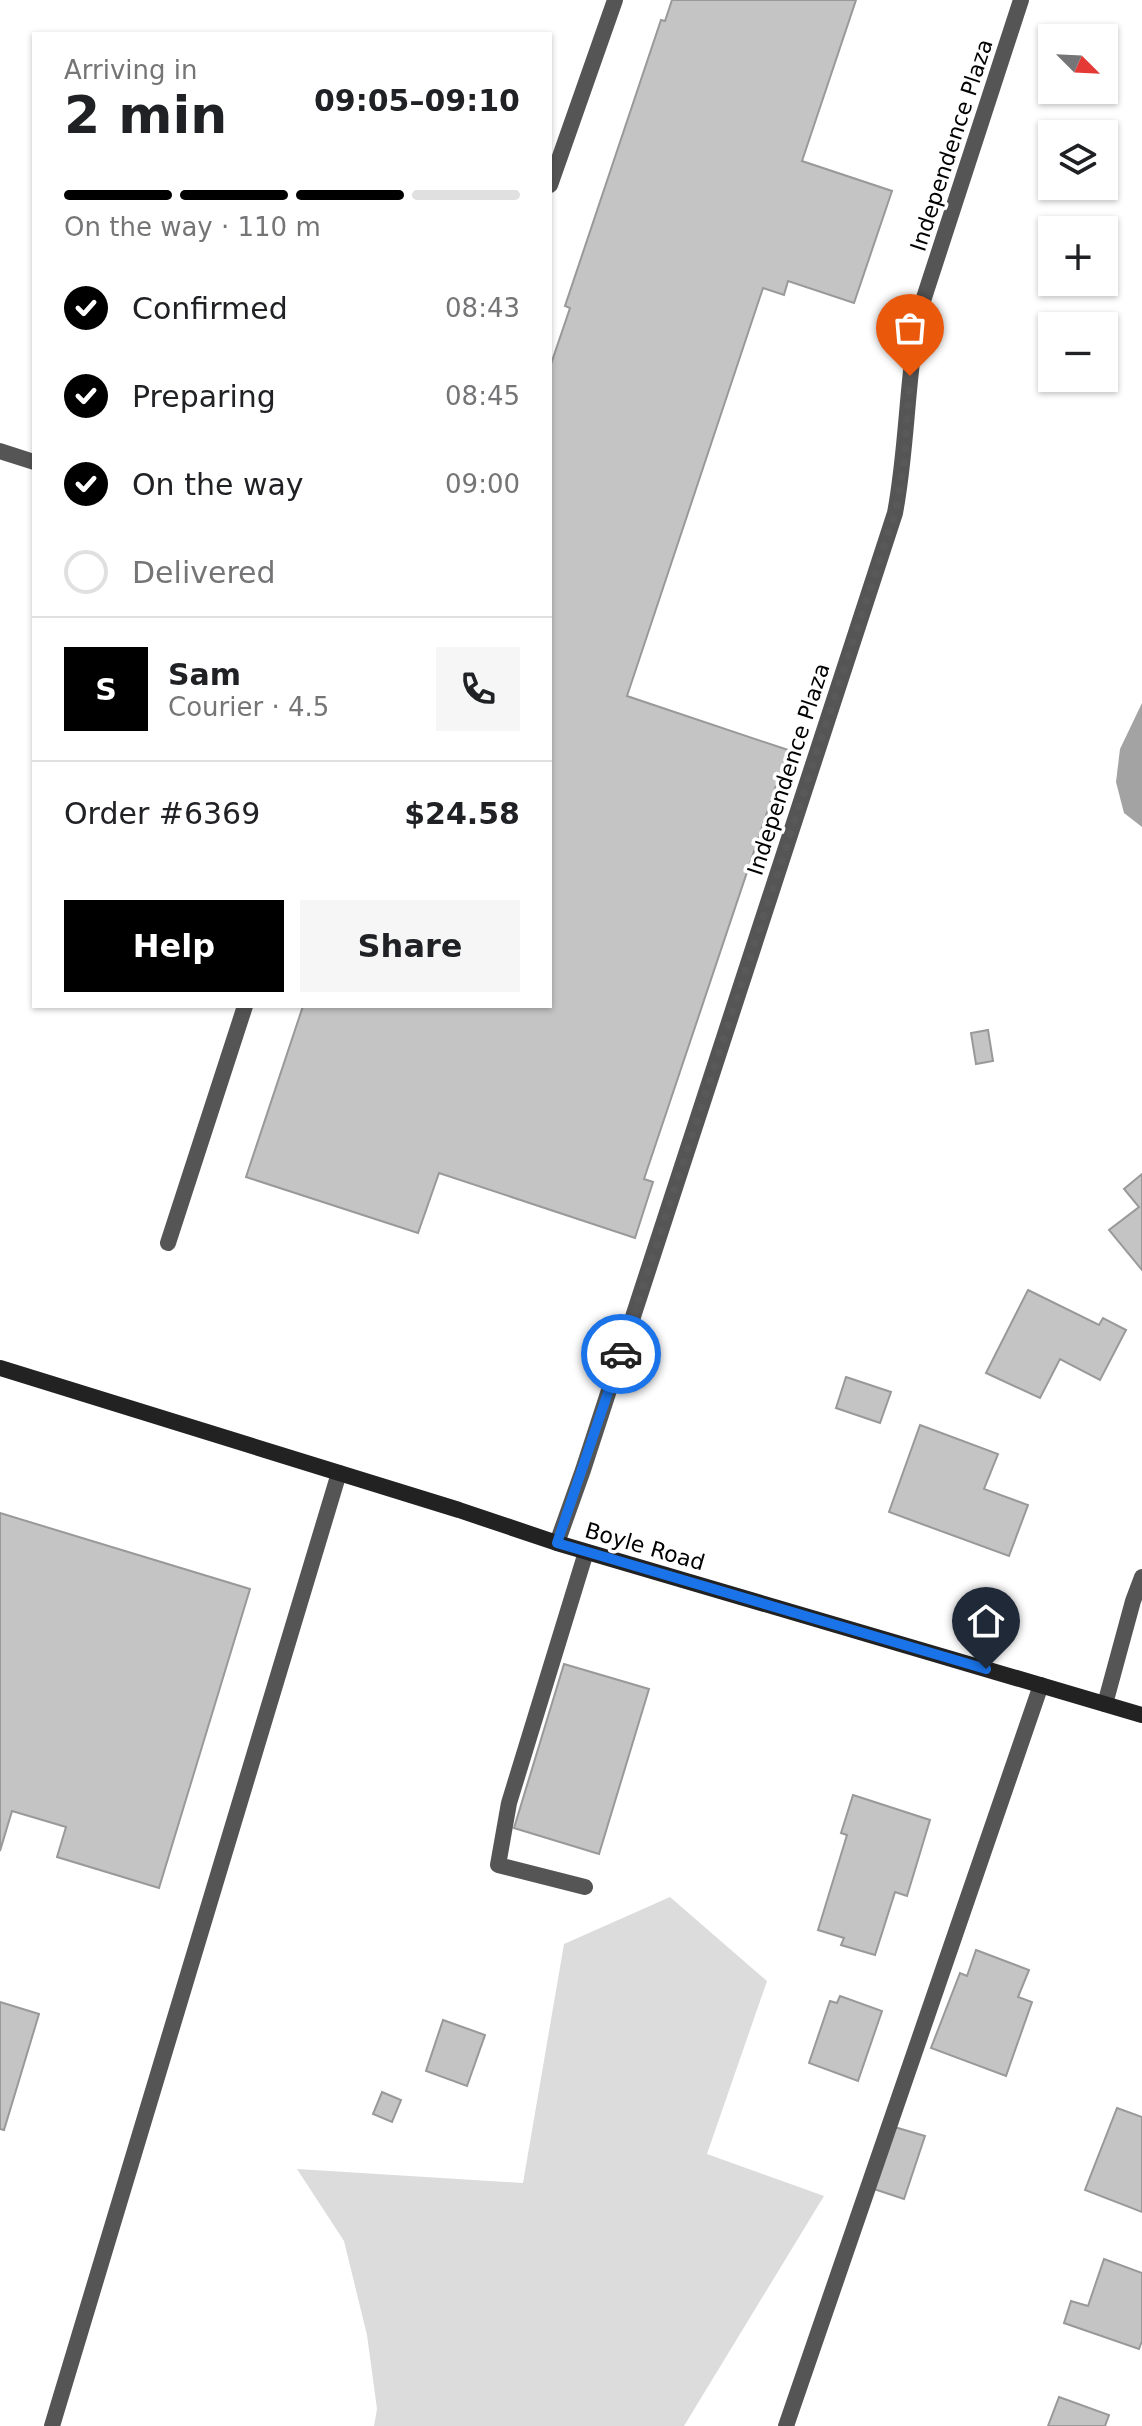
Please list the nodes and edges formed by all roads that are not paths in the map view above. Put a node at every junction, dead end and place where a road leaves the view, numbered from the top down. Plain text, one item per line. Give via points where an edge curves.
1 (615, 0) edge
2 (1021, 0) edge
3 (552, 179) edge
4 (0, 451) edge
5 (32, 461) edge
6 (244, 1008) edge
7 (168, 1243) dead end
8 (0, 1368) edge
9 (339, 1473) junction
10 (557, 1543) junction
11 (586, 1552) junction
12 (1142, 1577) edge
13 (1041, 1685) junction
14 (1105, 1704) junction
15 (1142, 1715) edge
16 (585, 1887) dead end
17 (52, 2426) edge
18 (786, 2426) edge

1 - 3 street
2 - 10 street, Independence Plaza via 921,307 912,346 904,465 895,513
4 - 5 street
6 - 7 street
8 - 9 street, Boyle Road
9 - 10 street, Boyle Road
9 - 17 street
10 - 11 street, Boyle Road
11 - 13 street, Boyle Road
11 - 16 street via 509,1803 498,1865
12 - 14 street
13 - 14 street, Boyle Road
13 - 18 street
14 - 15 street, Boyle Road

